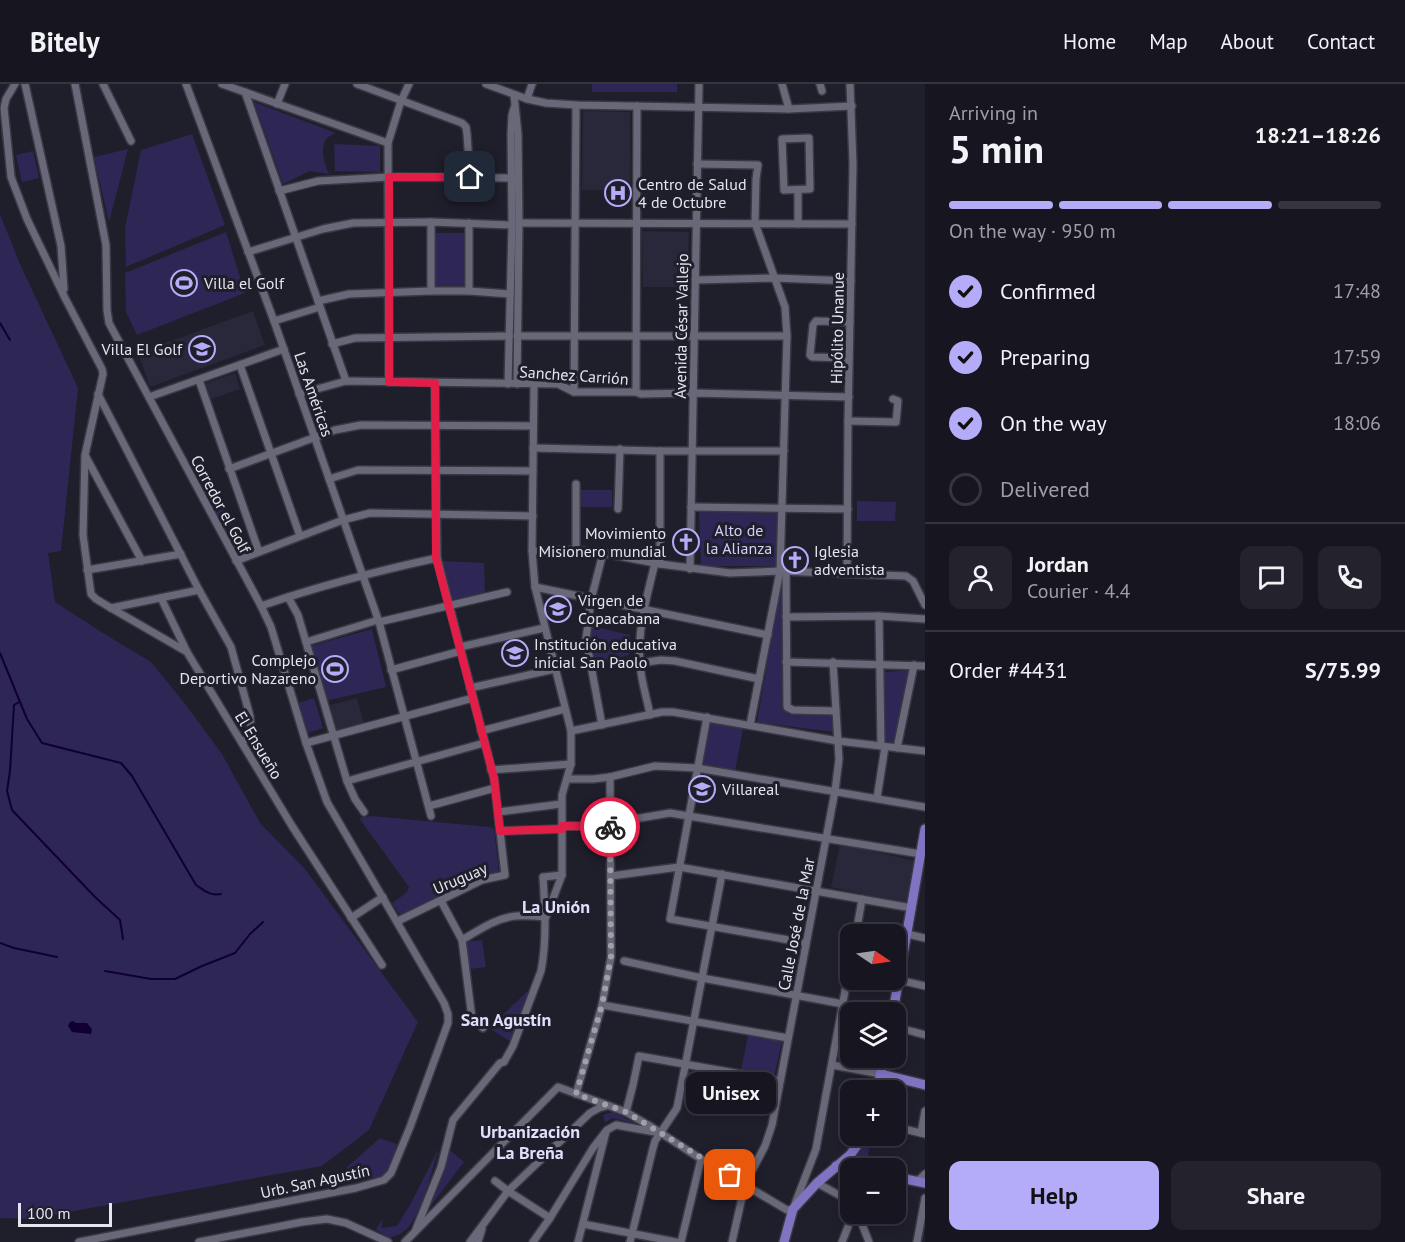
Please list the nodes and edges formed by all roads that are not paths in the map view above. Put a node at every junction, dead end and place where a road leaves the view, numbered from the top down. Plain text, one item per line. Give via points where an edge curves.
1 (15, 84) edge
2 (25, 84) edge
3 (75, 84) edge
4 (103, 84) edge
5 (186, 84) edge
6 (222, 84) edge
7 (285, 84) edge
8 (357, 84) edge
9 (409, 84) edge
10 (486, 84) edge
11 (532, 84) edge
12 (699, 84) edge
13 (782, 84) edge
14 (850, 84) edge
15 (245, 92) junction
16 (514, 95) junction
17 (527, 99) junction
18 (402, 101) junction
19 (277, 104) junction
20 (515, 105) junction
21 (576, 105) junction
22 (637, 106) junction
23 (852, 106) junction
24 (698, 108) junction
25 (789, 109) junction
26 (131, 141) dead end
27 (388, 143) junction
28 (697, 164) junction
29 (389, 177) junction
30 (470, 177) junction
31 (511, 178) junction
32 (798, 190) junction
33 (279, 191) junction
34 (389, 222) junction
35 (431, 222) junction
36 (469, 223) junction
37 (575, 223) junction
38 (637, 223) junction
39 (696, 223) junction
40 (515, 224) junction
41 (755, 224) junction
42 (798, 224) junction
43 (852, 224) junction
44 (295, 237) junction
45 (248, 252) junction
46 (774, 278) junction
47 (695, 280) junction
48 (851, 281) junction
49 (431, 291) junction
50 (469, 291) junction
51 (389, 293) junction
52 (510, 294) junction
53 (65, 298) junction
54 (319, 304) junction
55 (274, 321) junction
56 (850, 322) junction
57 (513, 336) junction
58 (574, 336) junction
59 (636, 336) junction
60 (694, 336) junction
61 (787, 336) junction
62 (389, 338) junction
63 (332, 344) junction
64 (284, 349) junction
65 (849, 358) junction
66 (240, 365) junction
67 (199, 380) junction
68 (345, 381) junction
69 (389, 382) junction
70 (435, 383) junction
71 (508, 384) junction
72 (517, 384) junction
73 (534, 384) junction
74 (574, 392) junction
75 (636, 392) junction
76 (693, 393) junction
77 (98, 394) junction
78 (299, 394) junction
79 (785, 395) junction
80 (149, 397) junction
81 (849, 397) junction
82 (893, 399) dead end
83 (848, 422) junction
84 (435, 426) junction
85 (533, 426) junction
86 (314, 438) junction
87 (533, 448) junction
88 (620, 449) junction
89 (660, 451) junction
90 (692, 451) junction
91 (784, 451) junction
92 (271, 454) junction
93 (85, 455) junction
94 (229, 469) junction
95 (436, 470) junction
96 (533, 471) junction
97 (329, 479) junction
98 (576, 484) dead end
99 (691, 507) junction
100 (783, 508) junction
101 (618, 509) dead end
102 (848, 509) junction
103 (436, 514) junction
104 (533, 516) junction
105 (343, 520) junction
106 (300, 536) junction
107 (576, 550) junction
108 (532, 551) junction
109 (259, 552) junction
110 (603, 553) junction
111 (181, 554) junction
112 (436, 558) junction
113 (142, 561) junction
114 (237, 561) junction
115 (657, 564) junction
116 (690, 568) junction
117 (87, 570) junction
118 (783, 571) junction
119 (847, 573) junction
120 (362, 575) junction
121 (535, 587) junction
122 (199, 590) junction
123 (507, 592) dead end
124 (288, 597) junction
125 (161, 598) junction
126 (591, 600) junction
127 (925, 605) edge
128 (261, 606) junction
129 (449, 606) junction
130 (111, 608) junction
131 (644, 610) junction
132 (879, 616) junction
133 (786, 617) junction
134 (925, 619) edge
135 (378, 621) junction
136 (544, 628) junction
137 (768, 635) junction
138 (306, 642) junction
139 (460, 649) junction
140 (187, 652) junction
141 (786, 662) junction
142 (833, 662) junction
143 (640, 663) junction
144 (880, 664) junction
145 (915, 665) junction
146 (925, 666) edge
147 (555, 669) junction
148 (392, 670) junction
149 (759, 679) junction
150 (470, 688) junction
151 (473, 698) junction
152 (565, 709) junction
153 (836, 711) junction
154 (650, 715) junction
155 (405, 717) junction
156 (707, 717) junction
157 (602, 725) junction
158 (750, 725) junction
159 (481, 731) junction
160 (571, 731) junction
161 (334, 736) junction
162 (838, 741) junction
163 (242, 743) junction
164 (306, 743) junction
165 (484, 743) junction
166 (883, 747) junction
167 (897, 748) junction
168 (925, 752) edge
169 (417, 762) junction
170 (571, 764) junction
171 (697, 768) junction
172 (491, 770) junction
173 (610, 777) junction
174 (567, 779) junction
175 (348, 781) junction
176 (495, 788) junction
177 (834, 791) junction
178 (878, 798) junction
179 (561, 804) junction
180 (429, 806) junction
181 (925, 807) edge
182 (364, 812) dead end
183 (498, 812) junction
184 (431, 816) dead end
185 (688, 816) junction
186 (610, 825) junction
187 (562, 827) junction
188 (925, 829) edge
189 (500, 831) junction
190 (826, 838) junction
191 (921, 854) junction
192 (679, 867) junction
193 (722, 874) junction
194 (562, 875) junction
195 (610, 876) junction
196 (920, 888) edge
197 (816, 891) junction
198 (383, 897) junction
199 (862, 899) junction
200 (441, 901) junction
201 (912, 908) junction
202 (546, 916) junction
203 (351, 918) junction
204 (398, 921) junction
205 (858, 924) edge
206 (712, 927) junction
207 (907, 934) junction
208 (906, 937) edge
209 (925, 938) edge
210 (462, 940) junction
211 (806, 943) junction
212 (624, 961) dead end
213 (382, 965) dead end
214 (702, 978) junction
215 (906, 982) edge
216 (925, 986) edge
217 (796, 996) junction
218 (840, 1004) edge
219 (602, 1005) junction
220 (840, 1021) edge
221 (694, 1022) junction
222 (483, 1028) dead end
223 (906, 1030) edge
224 (925, 1035) edge
225 (788, 1038) junction
226 (686, 1064) junction
227 (832, 1065) junction
228 (882, 1068) edge
229 (881, 1074) junction
230 (880, 1080) edge
231 (780, 1081) junction
232 (925, 1085) edge
233 (576, 1094) junction
234 (609, 1106) junction
235 (925, 1111) edge
236 (626, 1112) junction
237 (607, 1130) junction
238 (906, 1130) edge
239 (661, 1133) junction
240 (923, 1134) edge
241 (857, 1146) edge
242 (701, 1159) junction
243 (837, 1166) junction
244 (840, 1166) edge
245 (925, 1174) edge
246 (906, 1179) edge
247 (495, 1181) dead end
248 (921, 1182) edge
249 (817, 1183) junction
250 (745, 1184) junction
251 (508, 1191) junction
252 (840, 1196) edge
253 (925, 1198) edge
254 (793, 1209) junction
255 (550, 1218) junction
256 (484, 1224) junction
257 (583, 1224) junction
258 (849, 1224) edge
259 (862, 1224) edge
260 (415, 1232) junction
261 (632, 1233) junction
262 (79, 1242) edge
263 (199, 1242) edge
264 (388, 1242) edge
265 (405, 1242) edge
266 (470, 1242) edge
267 (478, 1242) edge
268 (533, 1242) edge
269 (578, 1242) edge
270 (630, 1242) edge
271 (676, 1242) edge
272 (681, 1242) edge
273 (732, 1242) edge
274 (784, 1242) edge
275 (842, 1242) edge
276 (869, 1242) edge
277 (917, 1242) edge

1 - 53 street, El Ensueño via 4,108 11,177
2 - 53 street via 61,246
3 - 80 street, Corredor el Golf via 106,245 106,310
4 - 26 street
5 - 45 street, Las Américas
6 - 15 street
7 - 19 street
8 - 18 street
9 - 18 street
10 - 16 street
11 - 17 street
12 - 24 street, Avenida César Vallejo
13 - 25 street
14 - 23 street, Hipólito Unanue
15 - 19 street
15 - 33 street
16 - 17 street
16 - 20 street
17 - 21 street
18 - 27 street
18 - 30 street via 466,127
19 - 27 street
20 - 31 street
20 - 40 street
21 - 22 street
21 - 37 street
22 - 24 street
22 - 38 street
23 - 25 street
23 - 43 street, Hipólito Unanue
24 - 25 street
24 - 28 street, Avenida César Vallejo
27 - 29 street
28 - 39 street, Avenida César Vallejo
28 - 41 street via 759,165
29 - 30 street
29 - 33 street via 318,181
29 - 34 street
30 - 31 street
31 - 40 street
32 - 32 street via 810,189 809,138 782,139 784,190
32 - 42 street
33 - 44 street
34 - 35 street
34 - 44 street via 353,223
34 - 51 street
35 - 36 street
35 - 49 street
36 - 40 street
36 - 50 street
37 - 38 street
37 - 40 street
37 - 58 street
38 - 39 street
38 - 59 street
39 - 41 street
39 - 47 street, Avenida César Vallejo
40 - 52 street
40 - 57 street
41 - 42 street
41 - 46 street
42 - 43 street
43 - 48 street, Hipólito Unanue
44 - 45 street
44 - 54 street
45 - 55 street, Las Américas
46 - 47 street
46 - 48 street
46 - 61 street via 785,307
47 - 60 street, Avenida César Vallejo
48 - 56 street, Hipólito Unanue
49 - 50 street
49 - 51 street
50 - 52 street
51 - 54 street via 349,294
51 - 62 street
52 - 57 street
53 - 77 street, El Ensueño via 102,369
54 - 55 street
54 - 63 street
55 - 64 street, Las Américas
56 - 65 street, Hipólito Unanue
56 - 65 street via 816,321 810,355
57 - 58 street
57 - 62 street
57 - 71 street
57 - 72 street
58 - 59 street
58 - 74 street
59 - 60 street
59 - 75 street
60 - 61 street
60 - 76 street, Avenida César Vallejo
61 - 79 street
62 - 63 street via 355,338
62 - 69 street
63 - 68 street
64 - 66 street
64 - 78 street, Las Américas
65 - 81 street, Hipólito Unanue
66 - 67 street
66 - 92 street
67 - 80 street
67 - 94 street
68 - 69 street, Sanchez Carrión
68 - 78 street, Sanchez Carrión
69 - 70 street, Sanchez Carrión
70 - 71 street, Sanchez Carrión
70 - 84 street, Uruguay
71 - 72 street, Sanchez Carrión
72 - 73 street, Sanchez Carrión
73 - 74 street, Sanchez Carrión via 558,384
73 - 85 street
74 - 75 street, Sanchez Carrión
75 - 76 street, Sanchez Carrión
76 - 79 street, Sanchez Carrión
76 - 90 street, Avenida César Vallejo
77 - 93 street, El Ensueño
77 - 111 street
78 - 86 street, Las Américas
79 - 81 street, Sanchez Carrión
79 - 91 street
80 - 114 street, Corredor el Golf
81 - 83 street, Hipólito Unanue
82 - 83 street via 898,401 896,422
83 - 102 street, Hipólito Unanue
84 - 85 street
84 - 86 street via 361,425
84 - 95 street, Uruguay
85 - 87 street
86 - 92 street
86 - 97 street, Las Américas
87 - 88 street
87 - 96 street
88 - 89 street
88 - 101 street
89 - 90 street
89 - 115 street
90 - 91 street
90 - 99 street, Avenida César Vallejo
91 - 100 street
92 - 94 street
92 - 106 street
93 - 113 street
93 - 117 street, El Ensueño via 83,535
94 - 109 street
95 - 96 street
95 - 97 street via 358,470
95 - 103 street, Uruguay
96 - 104 street
97 - 105 street, Las Américas
98 - 107 street
99 - 100 street
99 - 116 street, Avenida César Vallejo
100 - 102 street
100 - 118 street
102 - 119 street, Hipólito Unanue
103 - 104 street
103 - 105 street via 370,513
103 - 112 street, Uruguay
104 - 108 street
105 - 106 street
105 - 120 street, Las Américas
106 - 109 street
107 - 108 street
107 - 110 street
108 - 121 street
109 - 114 street
110 - 115 street
110 - 126 street
111 - 113 street
111 - 122 street
112 - 120 street
112 - 129 street, Uruguay
113 - 117 street
114 - 128 street, Corredor el Golf
115 - 116 street
115 - 131 street
116 - 118 street via 730,573
117 - 130 street, El Ensueño via 91,594
118 - 119 street
118 - 133 street
118 - 137 street
119 - 127 street via 906,576 913,581
120 - 124 street
120 - 135 street, Las Américas
121 - 126 street
121 - 136 street
122 - 125 street
122 - 163 street via 231,647 250,716 251,732
123 - 129 street
124 - 128 street
124 - 138 street
125 - 130 street
125 - 140 street
126 - 131 street
126 - 157 street via 586,639
128 - 164 street, Corredor el Golf
129 - 135 street
129 - 139 street, Uruguay
130 - 140 street, El Ensueño
131 - 137 street
131 - 143 street
132 - 133 street
132 - 134 street
132 - 144 street
133 - 141 street
135 - 138 street
135 - 148 street, Las Américas
136 - 139 street
136 - 147 street
137 - 149 street
138 - 161 street
139 - 148 street
139 - 150 street, Uruguay
140 - 163 street, El Ensueño
141 - 142 street
141 - 153 street via 787,707
142 - 144 street
142 - 153 street, Calle José de la Mar
143 - 149 street via 675,661
143 - 154 street
144 - 145 street
144 - 166 street
145 - 146 street
145 - 167 street
147 - 150 street
147 - 152 street
148 - 155 street, Las Américas
149 - 158 street
150 - 151 street, Uruguay
151 - 155 street
151 - 159 street, Uruguay
152 - 159 street
152 - 160 street
153 - 162 street, Calle José de la Mar
154 - 156 street via 673,711
154 - 157 street
155 - 161 street
155 - 169 street, Las Américas
156 - 158 street
156 - 171 street
157 - 160 street
158 - 162 street
159 - 165 street, Uruguay
160 - 170 street
161 - 164 street
161 - 175 street
162 - 166 street
162 - 177 street, Calle José de la Mar
163 - 203 street, El Ensueño
164 - 198 street, Corredor el Golf via 327,802
165 - 169 street
165 - 172 street, Uruguay
166 - 167 street
166 - 178 street
167 - 168 street
169 - 175 street
169 - 180 street, Las Américas
170 - 172 street
170 - 174 street
171 - 173 street via 656,766
171 - 177 street
171 - 185 street
172 - 176 street, Uruguay
173 - 174 street
173 - 186 street
174 - 179 street
175 - 182 street
176 - 180 street
176 - 183 street, Uruguay
177 - 178 street
177 - 190 street, Calle José de la Mar
178 - 181 street
179 - 183 street
179 - 187 street
180 - 184 street, Las Américas
183 - 189 street, Uruguay
185 - 186 street via 670,813
185 - 190 street
185 - 192 street
186 - 187 street
186 - 195 street
187 - 189 street
187 - 194 street
188 - 191 main road
189 - 200 street, Uruguay via 505,875 482,880
190 - 191 street
190 - 197 street, Calle José de la Mar
191 - 196 main road
192 - 193 street
192 - 195 street
192 - 206 street via 670,920
193 - 197 street
193 - 206 street
194 - 202 street
194 - 202 street via 543,877
195 - 219 street via 611,957
196 - 201 main road
197 - 199 street
197 - 211 street, Calle José de la Mar
198 - 203 street
198 - 204 street, Corredor el Golf
199 - 201 street
199 - 205 street
200 - 204 street, Uruguay
200 - 210 street
201 - 207 main road
202 - 210 street via 515,916 494,922
202 - 260 street via 541,972 513,1046 504,1062 453,1120 441,1167
203 - 213 street, El Ensueño
204 - 262 street, Urb. San Agustín via 444,1003 448,1023 391,1173 384,1180 356,1188
206 - 211 street
206 - 214 street
207 - 208 main road
207 - 209 street
210 - 222 street via 472,1018
211 - 217 street, Calle José de la Mar
212 - 214 street
214 - 217 street
214 - 221 street
215 - 216 street
217 - 218 street
217 - 225 street, Calle José de la Mar
219 - 221 street
219 - 233 street
220 - 227 street
221 - 225 street
221 - 226 street
223 - 224 street
225 - 231 street, Calle José de la Mar
226 - 231 street
226 - 236 street via 639,1056
226 - 239 street via 677,1108
227 - 229 street
227 - 254 street via 816,1149
228 - 229 main road
229 - 230 main road
229 - 232 main road
231 - 250 street, Calle José de la Mar via 765,1146
233 - 234 street
233 - 260 street via 558,1087
234 - 236 street
234 - 251 street via 590,1113
235 - 240 street
236 - 239 street
237 - 239 street via 615,1125
237 - 255 street
237 - 257 street
238 - 240 street
239 - 242 street
239 - 261 street via 652,1148
241 - 243 main road
242 - 250 street
242 - 272 street
243 - 244 main road
243 - 249 main road
245 - 248 street
246 - 248 main road
247 - 251 street
249 - 252 street
249 - 254 main road
250 - 254 street via 788,1210
250 - 273 street, Calle José de la Mar
251 - 255 street
251 - 256 street
253 - 277 street
254 - 274 main road
255 - 268 street
256 - 266 street
256 - 267 street
257 - 261 street
257 - 269 street
258 - 275 street
259 - 276 street
260 - 265 street
261 - 270 street
261 - 271 street
263 - 264 street via 327,1219

